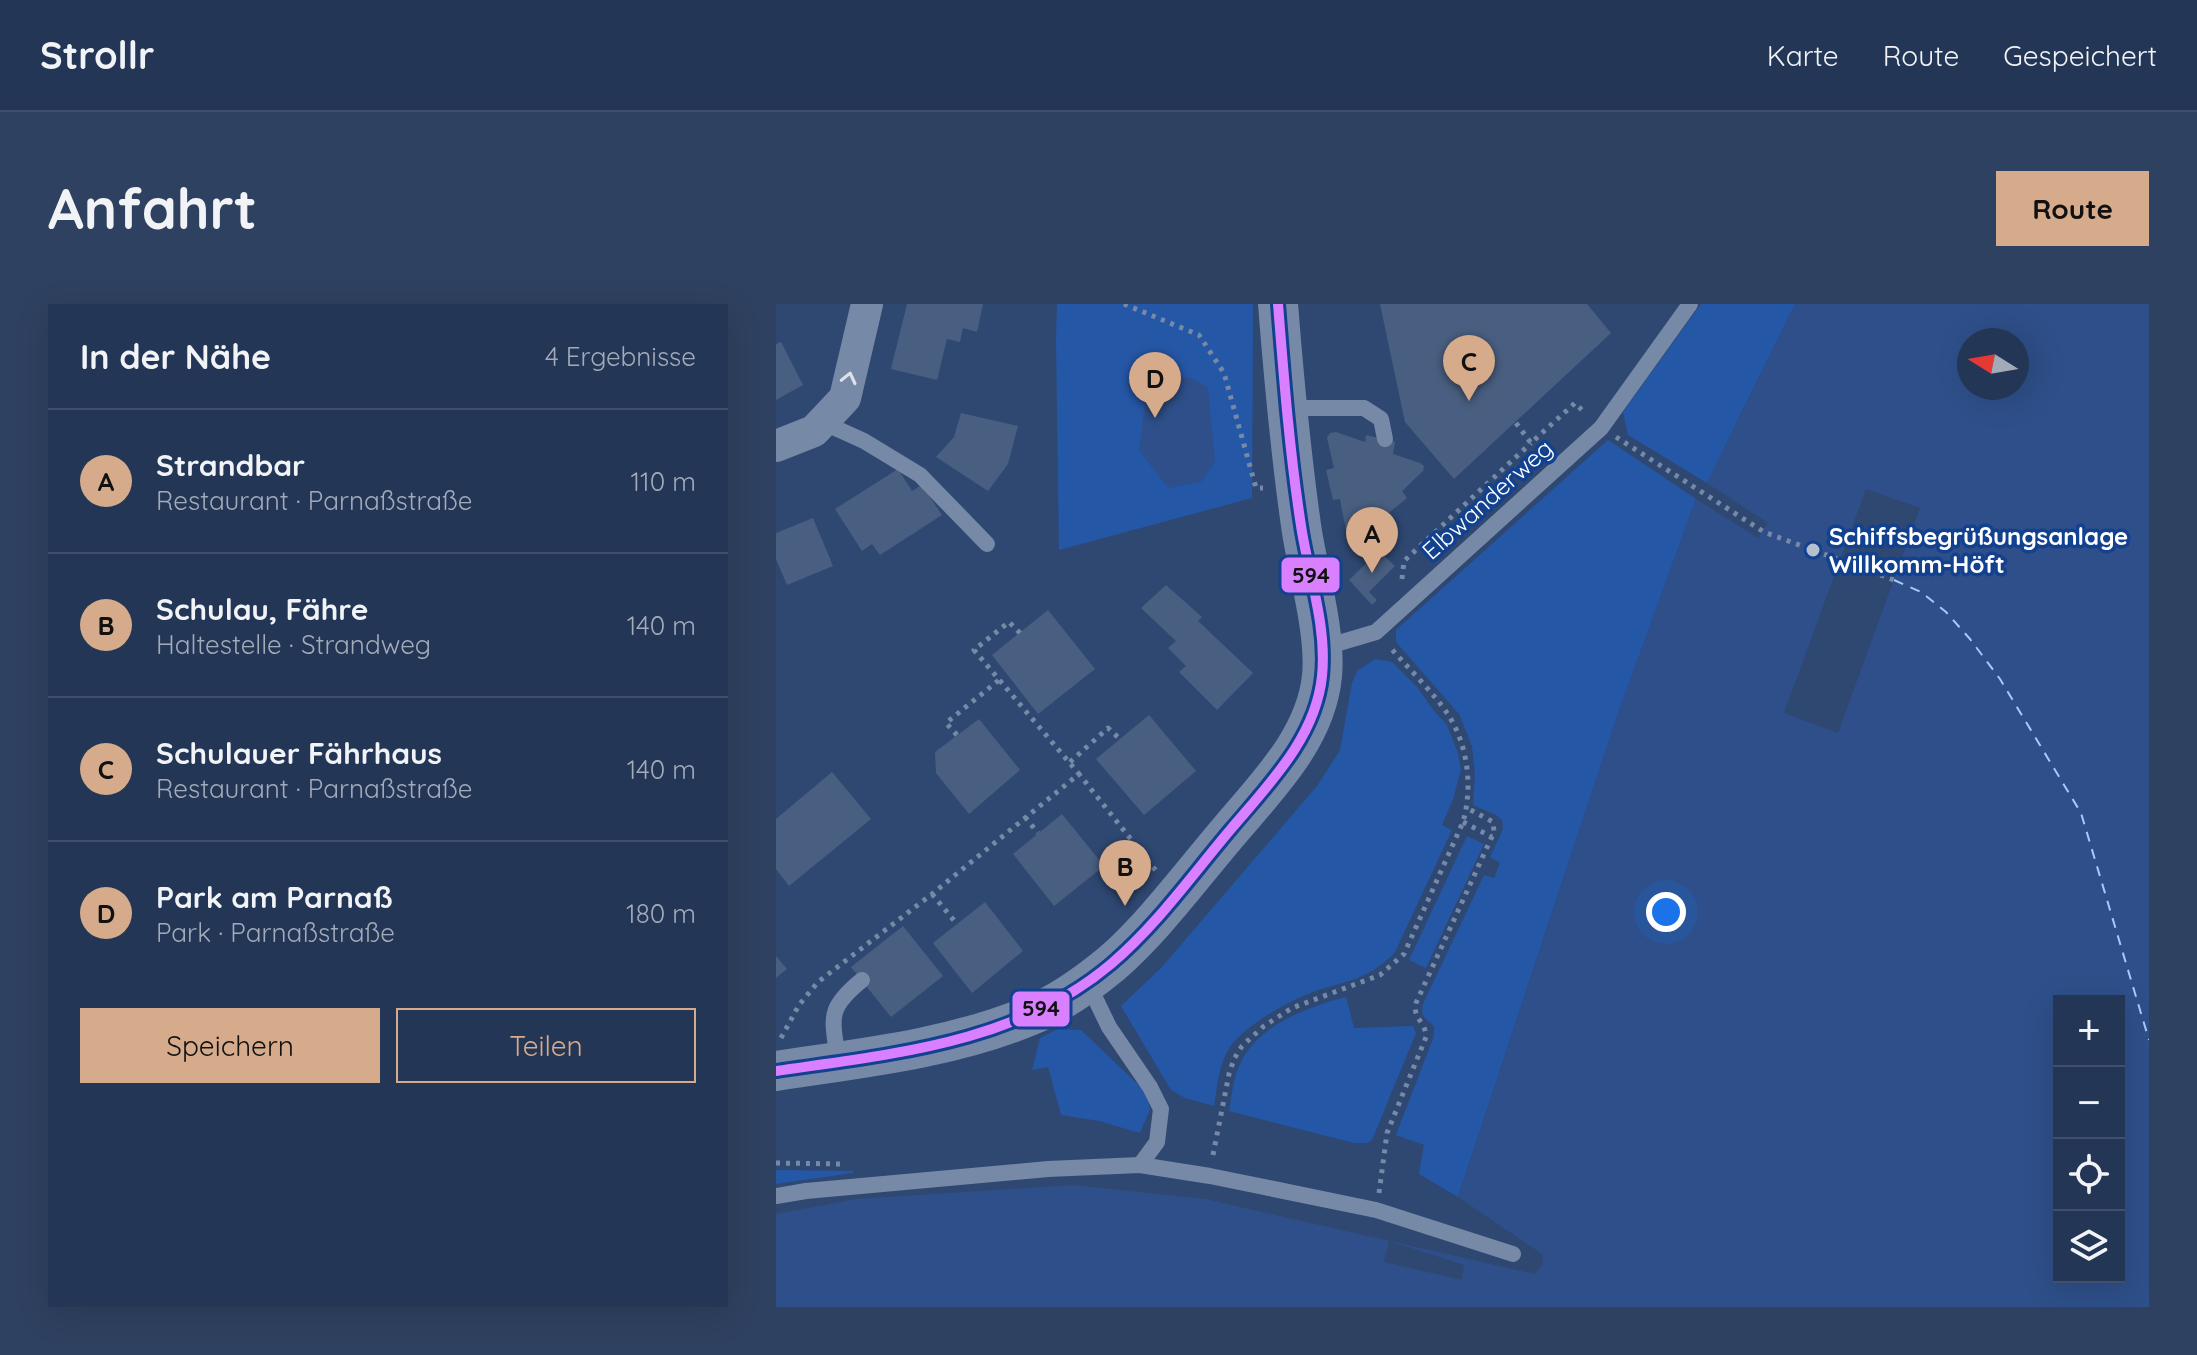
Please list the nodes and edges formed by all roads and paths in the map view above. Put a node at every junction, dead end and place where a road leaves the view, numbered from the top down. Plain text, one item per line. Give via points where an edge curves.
1 (867, 304) edge
2 (1124, 304) edge
3 (1278, 304) edge
4 (1690, 304) edge
5 (1287, 408) junction
6 (1581, 409) dead end
7 (822, 422) junction
8 (1516, 423) dead end
9 (1601, 428) junction
10 (1385, 439) dead end
11 (1531, 443) junction
12 (776, 446) edge
13 (1296, 490) junction
14 (987, 544) dead end
15 (1894, 580) dead end
16 (1398, 612) junction
17 (1376, 632) junction
18 (1020, 633) dead end
19 (1322, 648) junction
20 (999, 680) junction
21 (957, 735) dead end
22 (1120, 739) dead end
23 (1070, 762) junction
24 (1079, 774) junction
25 (1467, 808) junction
26 (1025, 817) junction
27 (1463, 822) junction
28 (1038, 833) dead end
29 (1492, 837) junction
30 (1177, 892) junction
31 (932, 894) junction
32 (957, 924) dead end
33 (869, 943) junction
34 (873, 949) dead end
35 (862, 980) dead end
36 (1081, 986) junction
37 (838, 1062) junction
38 (778, 1071) edge
39 (1140, 1165) junction
40 (1210, 1176) junction
41 (776, 1196) edge
42 (1376, 1210) junction
43 (1513, 1254) dead end

7 -> 1 street via 845,398
2 - 13 path via 1199,335 1224,373 1256,488
3 - 5 street
4 - 9 lane, Elbwanderweg
5 - 10 lane via 1364,408 1381,419
5 - 13 street
6 - 11 path via 1575,403
7 - 12 street via 814,431
7 - 14 lane via 920,475
8 - 11 path
9 - 15 path via 1764,532
9 - 16 lane, Elbwanderweg
11 - 16 path via 1404,561
13 - 19 street
16 - 17 lane, Elbwanderweg
17 - 19 lane, Elbwanderweg
17 - 25 path via 1447,713 1468,768
18 - 20 path via 1009,622 974,650
19 - 30 street via 1322,677 1312,719 1285,765
20 - 21 path via 946,723
20 - 23 path
22 - 23 path via 1108,728
23 - 24 path
24 - 26 path
24 - 30 path via 1147,863
25 - 27 path
25 - 29 path via 1493,822
26 - 28 path
26 - 31 path
27 - 29 path
27 - 40 path via 1404,954 1380,975 1292,1008 1242,1046 1229,1074
29 - 42 path via 1416,1003 1426,1037 1387,1133
30 - 36 street via 1112,963
31 - 32 path
31 - 33 path
33 - 34 path
33 - 38 path via 818,982 799,1005 779,1042
35 - 37 lane via 841,999 834,1015
36 - 37 street via 1032,1015 992,1029
36 - 39 lane via 1096,1000 1161,1109 1157,1142
37 - 38 street
39 - 40 lane
39 - 41 lane
40 - 42 lane
42 - 43 lane

